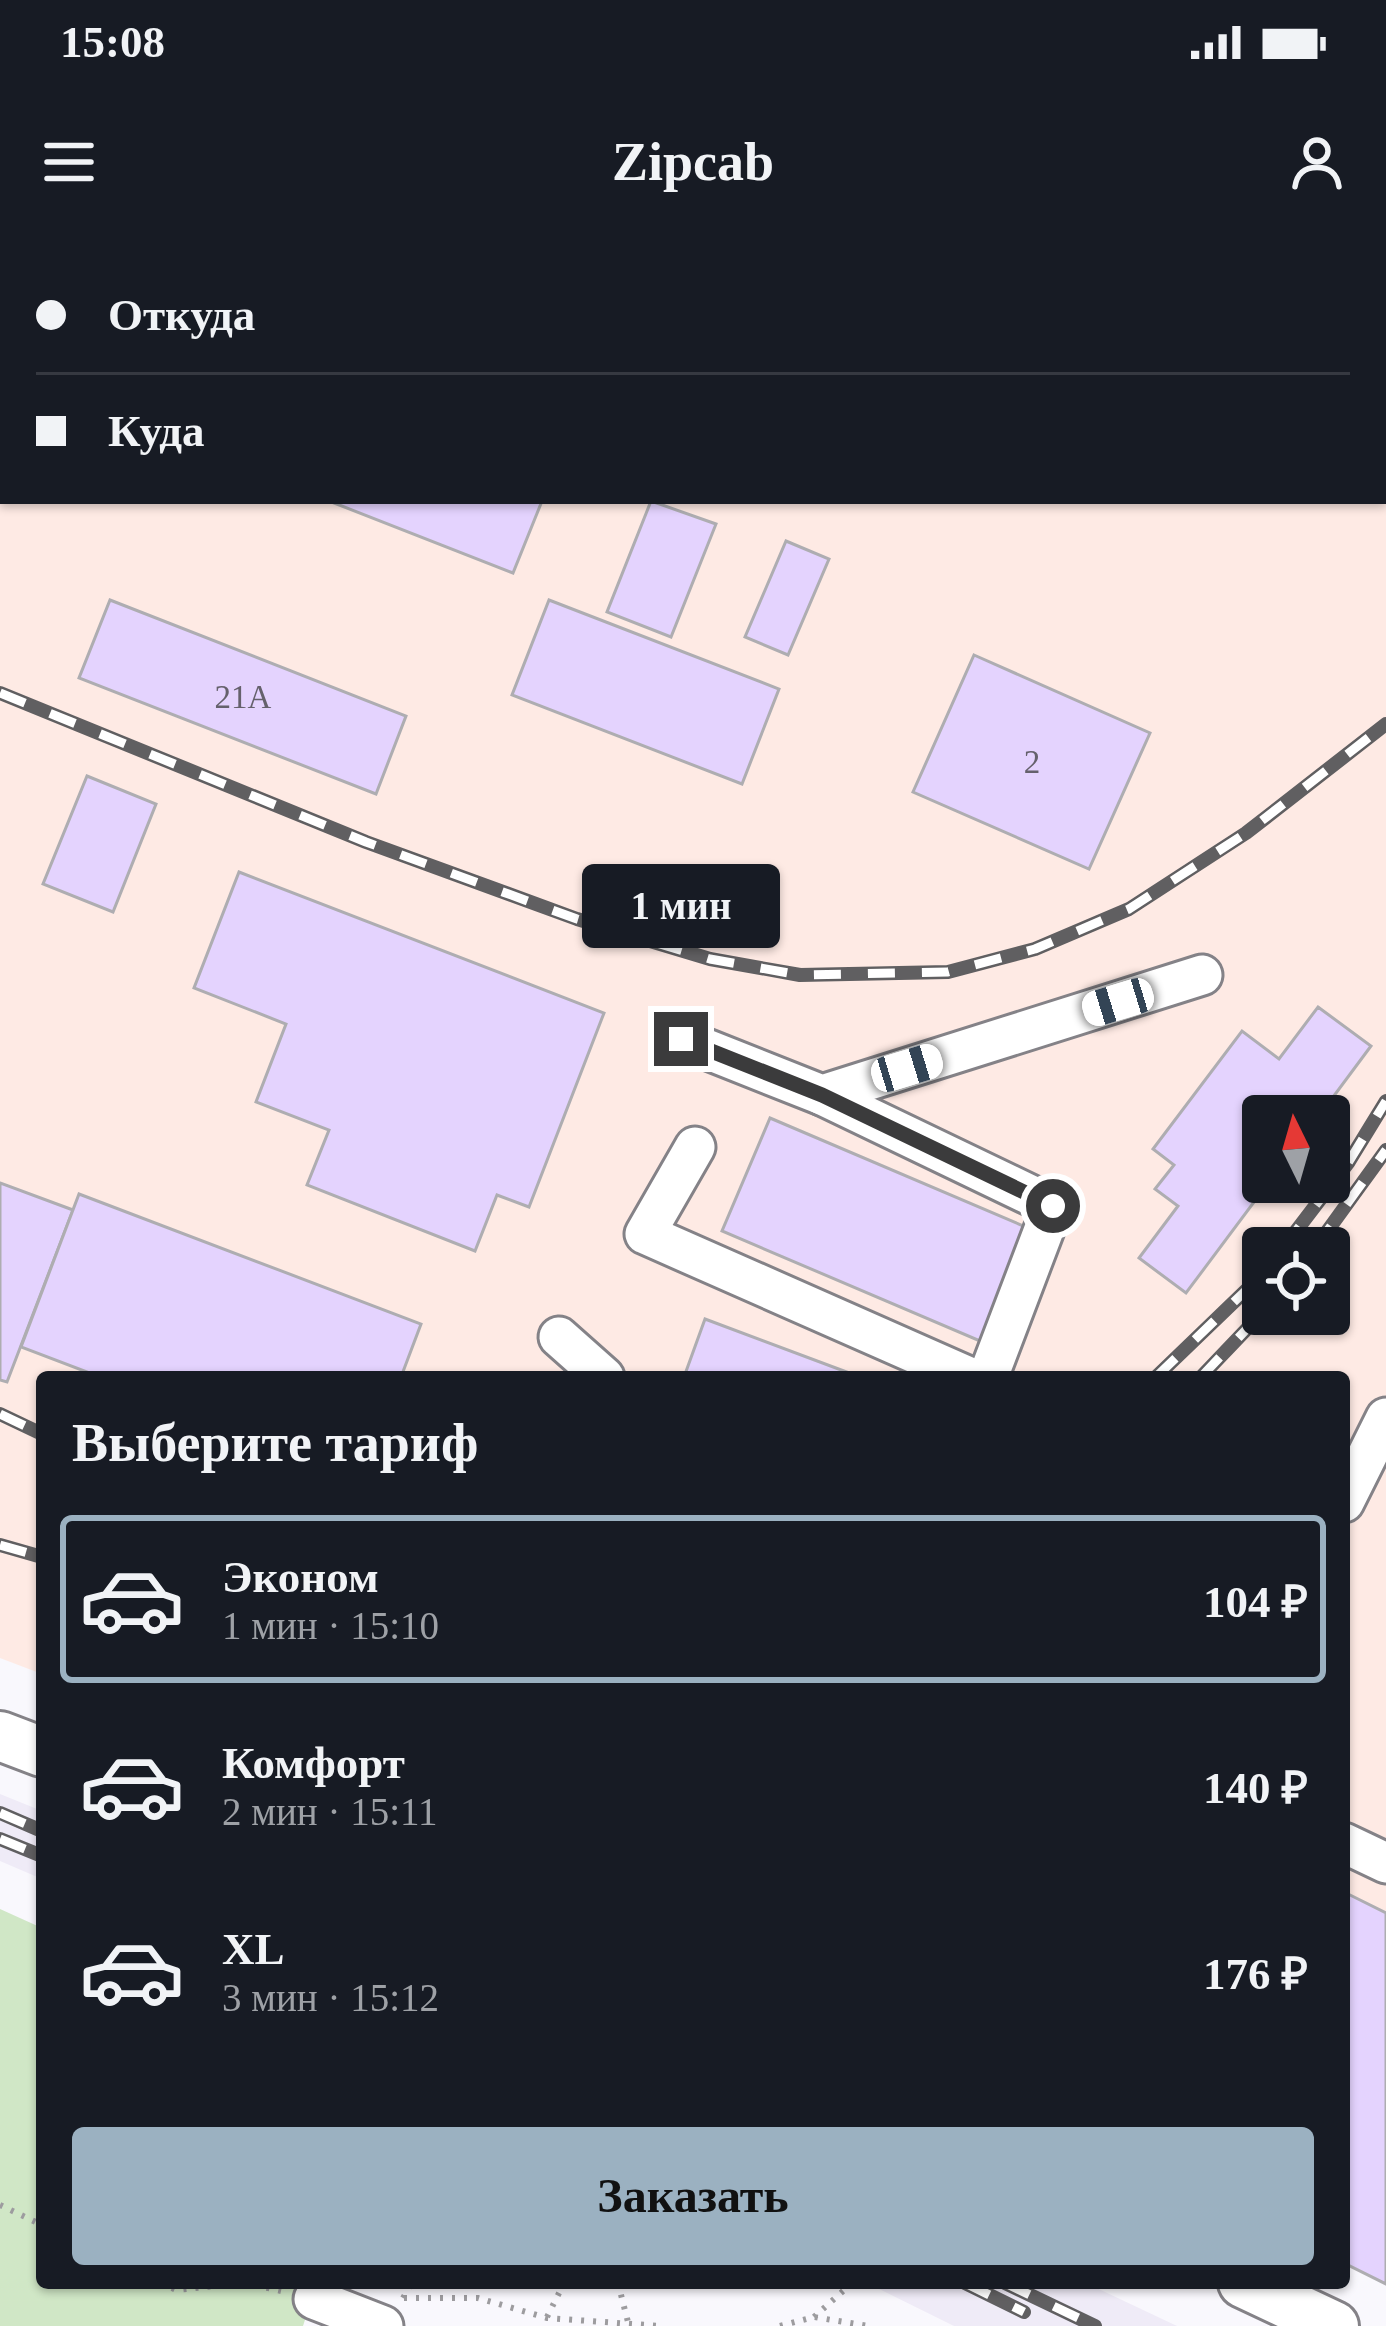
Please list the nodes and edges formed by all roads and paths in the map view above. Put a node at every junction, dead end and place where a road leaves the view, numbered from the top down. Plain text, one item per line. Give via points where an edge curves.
1 (1202, 975) dead end
2 (681, 1039) dead end
3 (822, 1095) junction
4 (695, 1147) dead end
5 (559, 1337) dead end
6 (597, 1371) edge
7 (956, 1371) edge
8 (990, 1371) edge
9 (1386, 1418) edge
10 (1350, 1490) edge
11 (0, 1736) edge
12 (36, 1750) edge
13 (1350, 1846) edge
14 (1386, 1863) edge
15 (0, 2205) edge
16 (36, 2222) edge
17 (269, 2289) edge
18 (561, 2289) edge
19 (620, 2289) edge
20 (845, 2289) edge
21 (1257, 2289) edge
22 (328, 2304) junction
23 (393, 2312) edge
24 (814, 2317) junction
25 (547, 2318) junction
26 (628, 2323) edge
27 (661, 2326) edge
28 (780, 2326) edge
29 (799, 2326) edge
30 (868, 2326) edge
31 (1334, 2326) edge

1 - 3 street
2 - 3 street
3 - 8 street via 1053,1206
4 - 7 street via 645,1234
5 - 6 street
9 - 10 street
11 - 12 main road
13 - 14 street
15 - 16 path
17 - 22 path
18 - 25 path
19 - 26 path
20 - 24 path
21 - 31 main road
22 - 23 street
22 - 23 path
23 - 25 path via 478,2298
24 - 28 path
24 - 29 path
24 - 30 path
25 - 26 path
26 - 27 path

